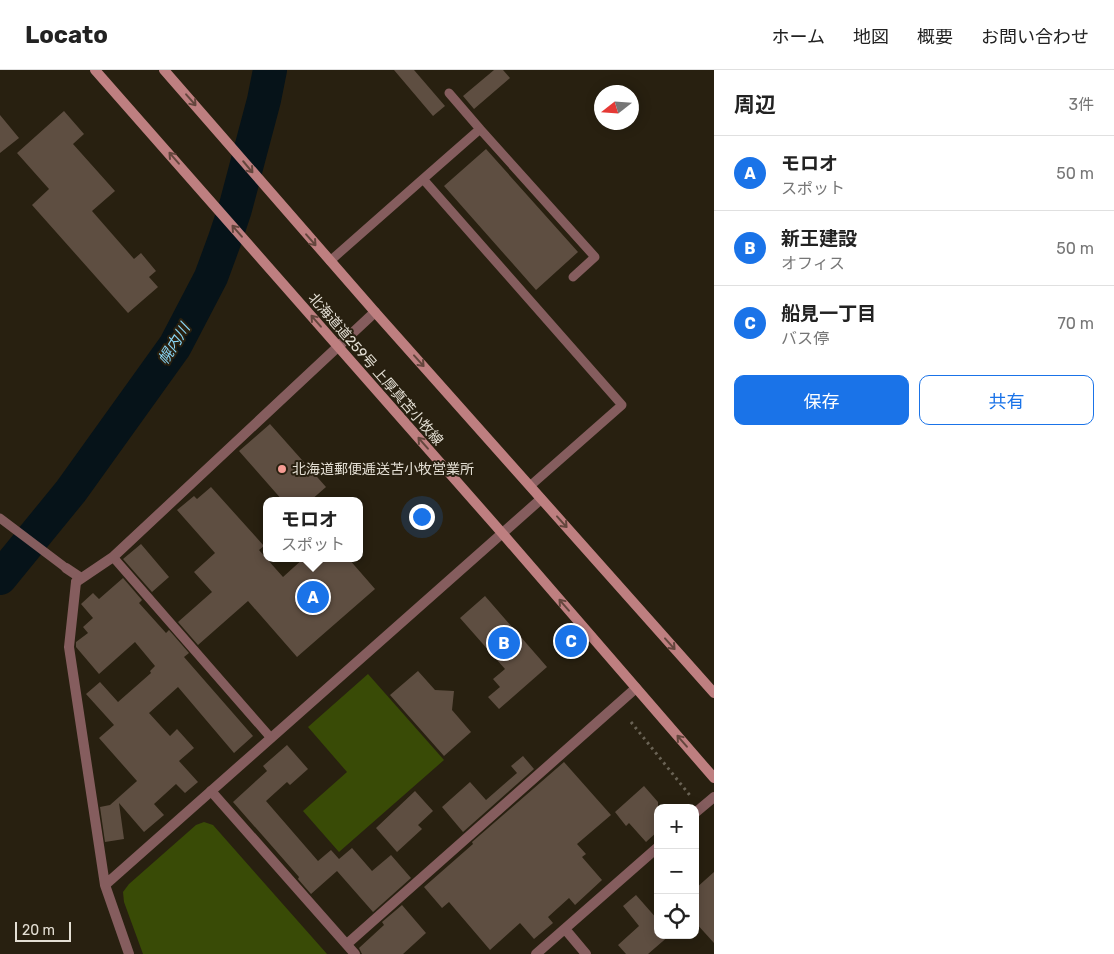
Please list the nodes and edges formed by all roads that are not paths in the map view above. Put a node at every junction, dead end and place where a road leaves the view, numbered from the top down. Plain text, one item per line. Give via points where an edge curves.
1 (95, 70) edge
2 (164, 70) edge
3 (448, 93) dead end
4 (480, 129) junction
5 (423, 179) junction
6 (330, 261) junction
7 (573, 277) dead end
8 (375, 312) junction
9 (338, 347) junction
10 (530, 486) junction
11 (542, 499) junction
12 (0, 518) edge
13 (502, 534) junction
14 (113, 557) junction
15 (66, 568) joint
16 (79, 580) junction
17 (636, 688) junction
18 (714, 693) edge
19 (271, 738) junction
20 (714, 778) edge
21 (212, 791) junction
22 (714, 797) edge
23 (699, 810) edge
24 (656, 849) edge
25 (105, 885) junction
26 (565, 929) junction
27 (347, 944) junction
28 (130, 954) edge
29 (355, 954) edge
30 (536, 954) edge
31 (586, 954) edge

9 -> 1 main road, 北海道道259号 上厚真苫小牧線
2 -> 6 main road
3 - 4 lane
4 - 5 lane
4 - 7 lane via 595,257
5 - 6 lane
5 - 10 lane via 622,404
6 - 8 main road
8 - 9 street
8 -> 10 main road
13 -> 9 main road, 北海道道259号 上厚真苫小牧線
9 - 14 street
10 - 11 main road
11 - 13 street
11 -> 18 main road
12 - 15 lane
17 -> 13 main road, 北海道道259号 上厚真苫小牧線
13 - 19 street
14 - 16 street
14 - 19 lane
15 - 16 street
16 - 25 street via 69,646
20 -> 17 main road, 北海道道259号 上厚真苫小牧線
17 - 27 street
19 - 21 street
21 - 25 street
21 - 27 street
22 - 23 street
24 - 26 street
25 - 28 street
26 - 30 street
26 - 31 street
27 - 29 street

